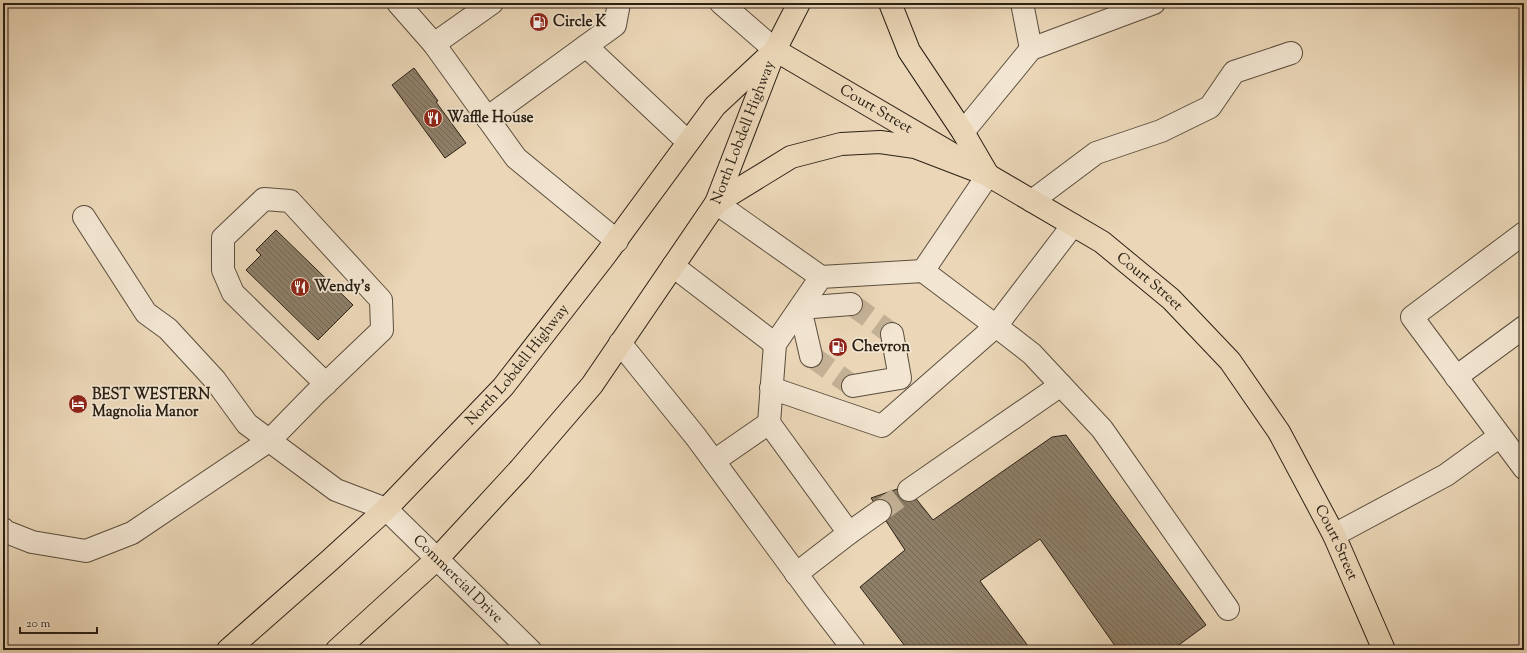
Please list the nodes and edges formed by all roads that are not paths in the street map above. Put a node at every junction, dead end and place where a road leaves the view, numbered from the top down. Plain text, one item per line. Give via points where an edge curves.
1 (398, 3) edge
2 (492, 3) edge
3 (620, 3) edge
4 (721, 3) edge
5 (799, 3) edge
6 (890, 3) edge
7 (1022, 3) edge
8 (1154, 3) edge
9 (434, 44) junction
10 (586, 46) junction
11 (1031, 49) junction
12 (774, 50) junction
13 (1291, 53) dead end
14 (487, 118) junction
15 (963, 132) junction
16 (688, 142) junction
17 (988, 175) junction
18 (1032, 201) junction
19 (716, 203) junction
20 (84, 217) dead end
21 (1073, 225) junction
22 (1524, 233) edge
23 (617, 240) junction
24 (673, 266) junction
25 (923, 271) junction
26 (821, 277) junction
27 (851, 304) tunnel mouth
28 (800, 308) junction
29 (996, 326) junction
30 (1524, 327) edge
31 (892, 334) tunnel mouth
32 (620, 343) junction
33 (775, 344) junction
34 (811, 356) tunnel mouth
35 (1456, 377) junction
36 (900, 378) junction
37 (326, 384) junction
38 (1061, 385) junction
39 (852, 386) dead end
40 (771, 388) junction
41 (921, 392) junction
42 (768, 423) junction
43 (1500, 436) junction
44 (270, 440) junction
45 (714, 461) junction
46 (1524, 468) edge
47 (909, 490) tunnel mouth
48 (386, 509) junction
49 (880, 511) tunnel mouth
50 (3, 529) edge
51 (849, 533) junction
52 (1334, 535) junction
53 (438, 558) junction
54 (796, 574) junction
55 (1228, 609) dead end
56 (228, 650) edge
57 (337, 650) edge
58 (530, 650) edge
59 (854, 650) edge
60 (1384, 650) edge

1 - 9 street
2 - 9 street
3 - 10 street via 616,25
4 - 12 street
5 - 12 main road, North Lobdell Highway
6 - 15 main road via 909,51
7 - 11 street
8 - 11 street
9 - 14 street
10 - 14 street
10 - 16 street
11 - 15 street
12 - 16 main road, North Lobdell Highway via 715,106
12 - 17 main road, Court Street
12 - 19 main road, North Lobdell Highway
13 - 18 street via 1234,72 1210,107 1161,130 1096,153
14 - 23 street via 516,158
15 - 17 main road
16 - 23 main road, North Lobdell Highway
17 - 18 main road, Court Street
17 - 19 main road via 915,147 880,142 841,144 790,157
17 - 25 street
18 - 21 main road, Court Street
19 - 24 main road, North Lobdell Highway
19 - 26 street
20 - 44 street via 146,313 168,329 215,380 247,424
21 - 29 street
21 - 52 main road, Court Street via 1102,242 1171,299 1230,361 1279,432
22 - 35 street via 1412,317
23 - 48 main road, North Lobdell Highway via 503,386
24 - 32 main road, North Lobdell Highway
24 - 33 street
25 - 26 street
25 - 29 street
26 - 28 street
27 - 28 street
28 - 33 street
28 - 34 street
29 - 38 street via 1032,354
29 - 41 street
30 - 35 street
31 - 36 street
32 - 45 street
32 - 53 main road, North Lobdell Highway via 592,385 520,469
33 - 40 street
35 - 43 street
36 - 39 street
36 - 41 street
37 - 37 street via 382,330 381,300 290,201 264,200 223,238 223,270 233,293
37 - 44 street
38 - 47 street
38 - 55 street via 1102,430
40 - 41 street via 882,426
40 - 42 street
42 - 45 street
42 - 51 street
43 - 46 street
43 - 52 street via 1446,475
44 - 48 street via 336,490
44 - 50 street via 132,532 86,551 32,542 4,532
45 - 54 street
48 - 53 street, Commercial Drive
48 - 56 main road, North Lobdell Highway
49 - 51 street
51 - 54 street
52 - 60 main road, Court Street
53 - 57 main road, North Lobdell Highway
53 - 58 street, Commercial Drive
54 - 59 street

